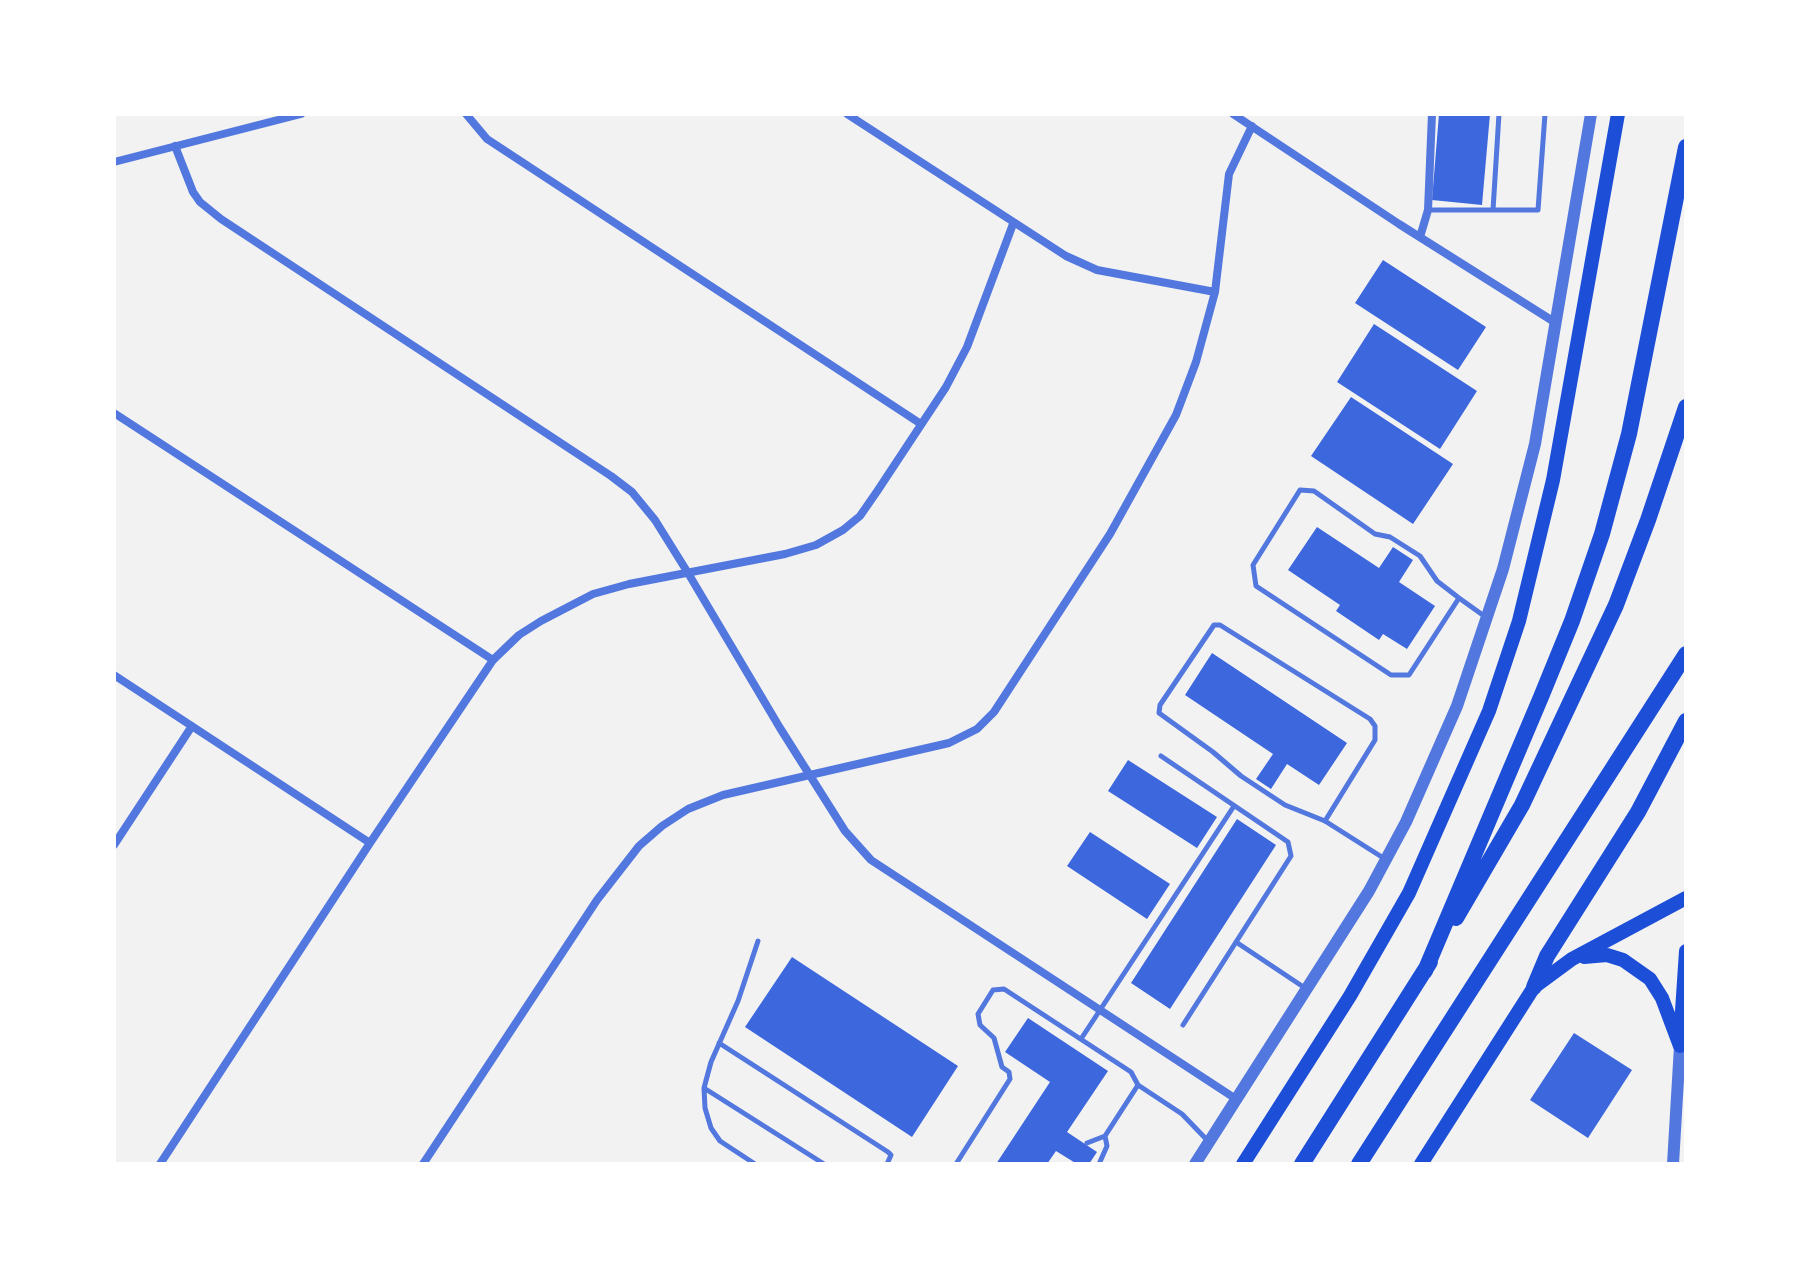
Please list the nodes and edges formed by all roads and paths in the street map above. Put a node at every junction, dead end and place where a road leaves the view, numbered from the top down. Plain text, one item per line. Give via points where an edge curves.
1 (301, 114) edge
2 (466, 114) edge
3 (847, 114) edge
4 (1233, 114) edge
5 (1432, 114) edge
6 (1499, 114) edge
7 (1545, 114) edge
8 (1591, 114) edge
9 (1618, 114) edge
10 (1252, 126) junction
11 (175, 146) junction
12 (1686, 147) edge
13 (114, 162) edge
14 (1428, 210) junction
15 (1493, 210) junction
16 (1013, 224) junction
17 (1420, 237) junction
18 (1215, 292) junction
19 (1557, 323) junction
20 (1686, 407) edge
21 (114, 413) edge
22 (921, 424) junction
23 (688, 573) junction
24 (1459, 598) junction
25 (1488, 618) junction
26 (1686, 654) edge
27 (493, 660) junction
28 (114, 675) edge
29 (1686, 721) edge
30 (192, 726) junction
31 (1161, 756) dead end
32 (809, 774) junction
33 (1234, 806) junction
34 (1325, 821) junction
35 (370, 843) junction
36 (114, 845) edge
37 (1386, 860) junction
38 (1686, 898) edge
39 (758, 941) dead end
40 (1236, 942) junction
41 (1686, 951) edge
42 (1572, 959) junction
43 (1425, 971) junction
44 (1534, 987) junction
45 (1307, 989) junction
46 (1100, 1010) junction
47 (1684, 1013) edge
48 (1183, 1025) dead end
49 (1081, 1039) junction
50 (719, 1043) junction
51 (1680, 1046) junction
52 (1138, 1085) junction
53 (704, 1088) junction
54 (1236, 1099) junction
55 (1105, 1136) junction
56 (1209, 1142) junction
57 (1087, 1143) dead end
58 (160, 1164) edge
59 (423, 1164) edge
60 (755, 1164) edge
61 (824, 1164) edge
62 (887, 1164) edge
63 (956, 1164) edge
64 (1099, 1164) edge
65 (1195, 1164) edge
66 (1243, 1164) edge
67 (1302, 1164) edge
68 (1359, 1164) edge
69 (1421, 1164) edge
70 (1673, 1164) edge

1 - 11 street
2 - 22 street via 487,139
3 - 16 street
4 - 10 street
5 - 14 street
6 - 15 lane
7 - 15 lane via 1538,210
8 - 19 street
9 - 66 main road via 1551,493 1519,621 1489,711 1409,893
10 - 17 street
10 - 18 street via 1229,174
11 - 13 street
11 - 23 street via 193,192 208,209 611,476 642,503
12 - 43 highway via 1629,434 1602,534 1547,684
14 - 15 lane
14 - 17 street
16 - 18 street via 1097,270
16 - 22 street via 967,347
17 - 19 street
18 - 32 street via 1196,362 1154,459 994,712 977,729 949,743
19 - 25 street via 1522,501
20 - 43 highway via 1616,605 1572,702 1522,805
21 - 27 street
22 - 23 street via 860,516 843,530 785,554
23 - 27 street via 629,584 573,603 519,635
23 - 32 street
24 - 24 lane via 1437,581 1420,556 1375,534 1314,491 1300,490 1253,565 1256,586 1391,675 1409,675
24 - 25 lane
25 - 37 street via 1457,706
26 - 68 highway
27 - 35 street
28 - 30 street
29 - 44 highway via 1638,812 1547,956
30 - 35 street
30 - 36 street
31 - 33 lane
32 - 46 street via 845,831 871,860
32 - 59 street via 688,809 639,846 597,900
33 - 40 lane via 1288,842 1291,856
33 - 46 lane
34 - 34 lane via 1285,805 1159,713 1214,625 1375,726 1375,740
34 - 37 lane
35 - 58 street
37 - 45 street
38 - 42 main road
39 - 50 lane
40 - 45 lane
40 - 48 lane
41 - 47 main road
42 - 44 main road
42 - 51 main road via 1607,955 1642,972 1659,992
43 - 67 highway
44 - 69 main road
45 - 54 street
46 - 49 lane
46 - 54 street
47 - 51 main road
49 - 52 lane via 1131,1072
49 - 63 lane via 1004,989 993,990 978,1014 980,1025 994,1038 1010,1079
50 - 53 lane
50 - 62 lane via 888,1152
51 - 70 street
52 - 55 lane
52 - 56 lane via 1182,1114
53 - 60 lane via 711,1128 720,1141
53 - 61 lane
54 - 56 street
55 - 57 lane
55 - 64 lane via 1107,1146
56 - 65 street

